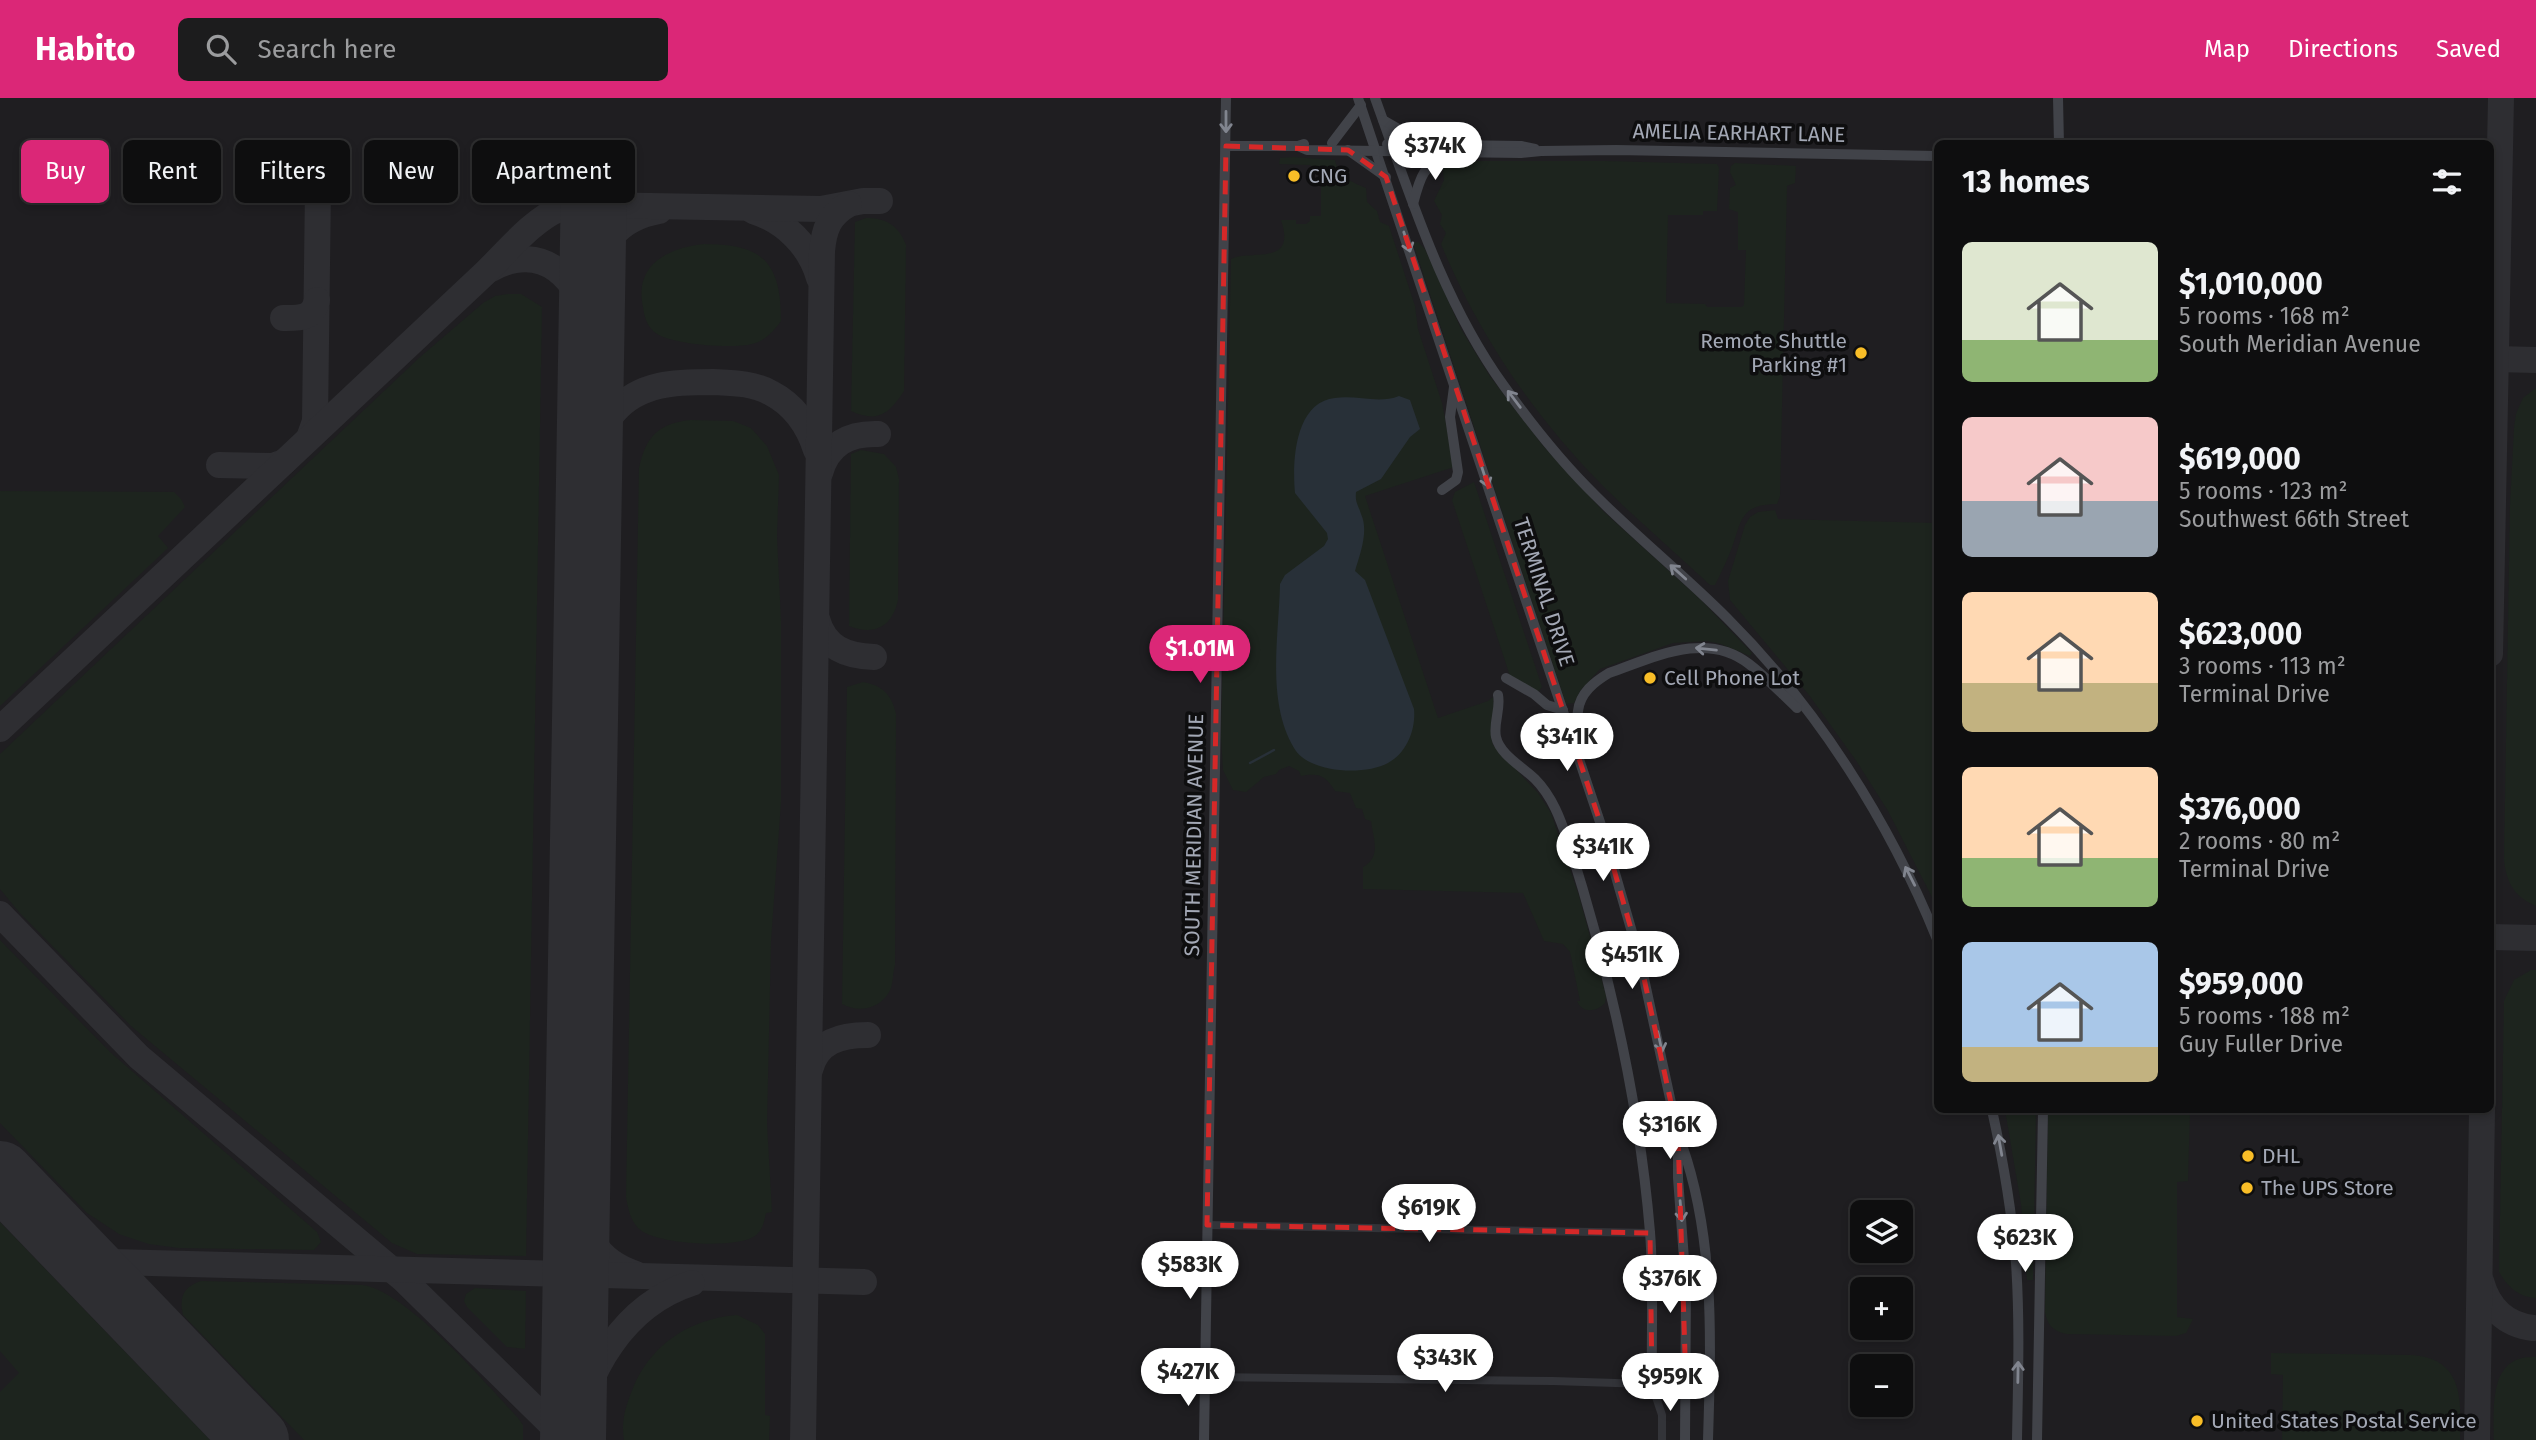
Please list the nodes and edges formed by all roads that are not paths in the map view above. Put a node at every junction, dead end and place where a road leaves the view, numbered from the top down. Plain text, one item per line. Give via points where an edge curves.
1 (1226, 98) edge
2 (1376, 98) edge
3 (2058, 98) edge
4 (1360, 101) edge
5 (1383, 120) junction
6 (2059, 140) edge
7 (1332, 143) junction
8 (1426, 144) junction
9 (1226, 146) junction
10 (1298, 146) junction
11 (1376, 147) junction
12 (1393, 148) junction
13 (1348, 150) junction
14 (1541, 150) junction
15 (1451, 152) junction
16 (1934, 156) edge
17 (1385, 177) junction
18 (1413, 204) junction
19 (1455, 384) junction
20 (1441, 490) dead end
21 (1506, 678) dead end
22 (1497, 695) dead end
23 (1563, 710) junction
24 (1820, 728) junction
25 (1572, 738) junction
26 (1934, 932) edge
27 (1993, 1113) edge
28 (2043, 1113) edge
29 (1678, 1135) junction
30 (1207, 1225) junction
31 (1650, 1233) junction
32 (1205, 1377) junction
33 (1652, 1385) junction
34 (1686, 1386) junction
35 (1710, 1386) junction
36 (1204, 1440) edge
37 (1662, 1440) edge
38 (1685, 1440) edge
39 (1708, 1440) edge
40 (2017, 1440) edge
41 (2037, 1440) edge

1 -> 9 street, SOUTH MERIDIAN AVENUE
2 - 5 street
3 - 6 street
4 - 7 street
4 - 11 street, TERMINAL DRIVE
5 - 8 street
5 - 12 street
7 - 10 street, AMELIA EARHART LANE
7 - 11 street, AMELIA EARHART LANE
8 - 12 street, AMELIA EARHART LANE
8 - 14 street, AMELIA EARHART LANE
9 - 10 street, AMELIA EARHART LANE
9 - 30 street, SOUTH MERIDIAN AVENUE
10 - 13 street, AMELIA EARHART LANE
11 - 12 street, AMELIA EARHART LANE
11 - 13 street, AMELIA EARHART LANE
11 - 17 street, TERMINAL DRIVE
12 - 15 street, AMELIA EARHART LANE
12 - 18 street
13 - 17 street
14 - 15 street, AMELIA EARHART LANE
14 - 16 street, AMELIA EARHART LANE
15 - 18 street via 1422,173
17 -> 19 street, TERMINAL DRIVE
24 -> 18 street via 1728,619 1595,495 1526,415 1463,321
19 - 20 street via 1450,417 1458,472 1456,480
19 -> 23 street, TERMINAL DRIVE
21 - 23 street
22 - 31 street via 1496,737 1558,812 1592,915 1622,1042
23 - 25 street, TERMINAL DRIVE
24 -> 25 street via 1747,662 1709,648 1680,648 1609,673 1589,687 1579,704
26 -> 24 street via 1882,821
25 -> 29 street, TERMINAL DRIVE via 1637,950
40 -> 27 street via 2016,1261
28 - 41 street
29 -> 34 street, TERMINAL DRIVE
29 - 35 street via 1692,1175 1705,1251
30 - 31 street
30 - 32 street, SOUTH MERIDIAN AVENUE
31 - 33 street
32 - 33 street
32 - 36 street, SOUTH MERIDIAN AVENUE
33 - 34 street
33 - 37 street via 1662,1415
34 - 35 street
34 - 38 street, TERMINAL DRIVE
35 - 39 street

